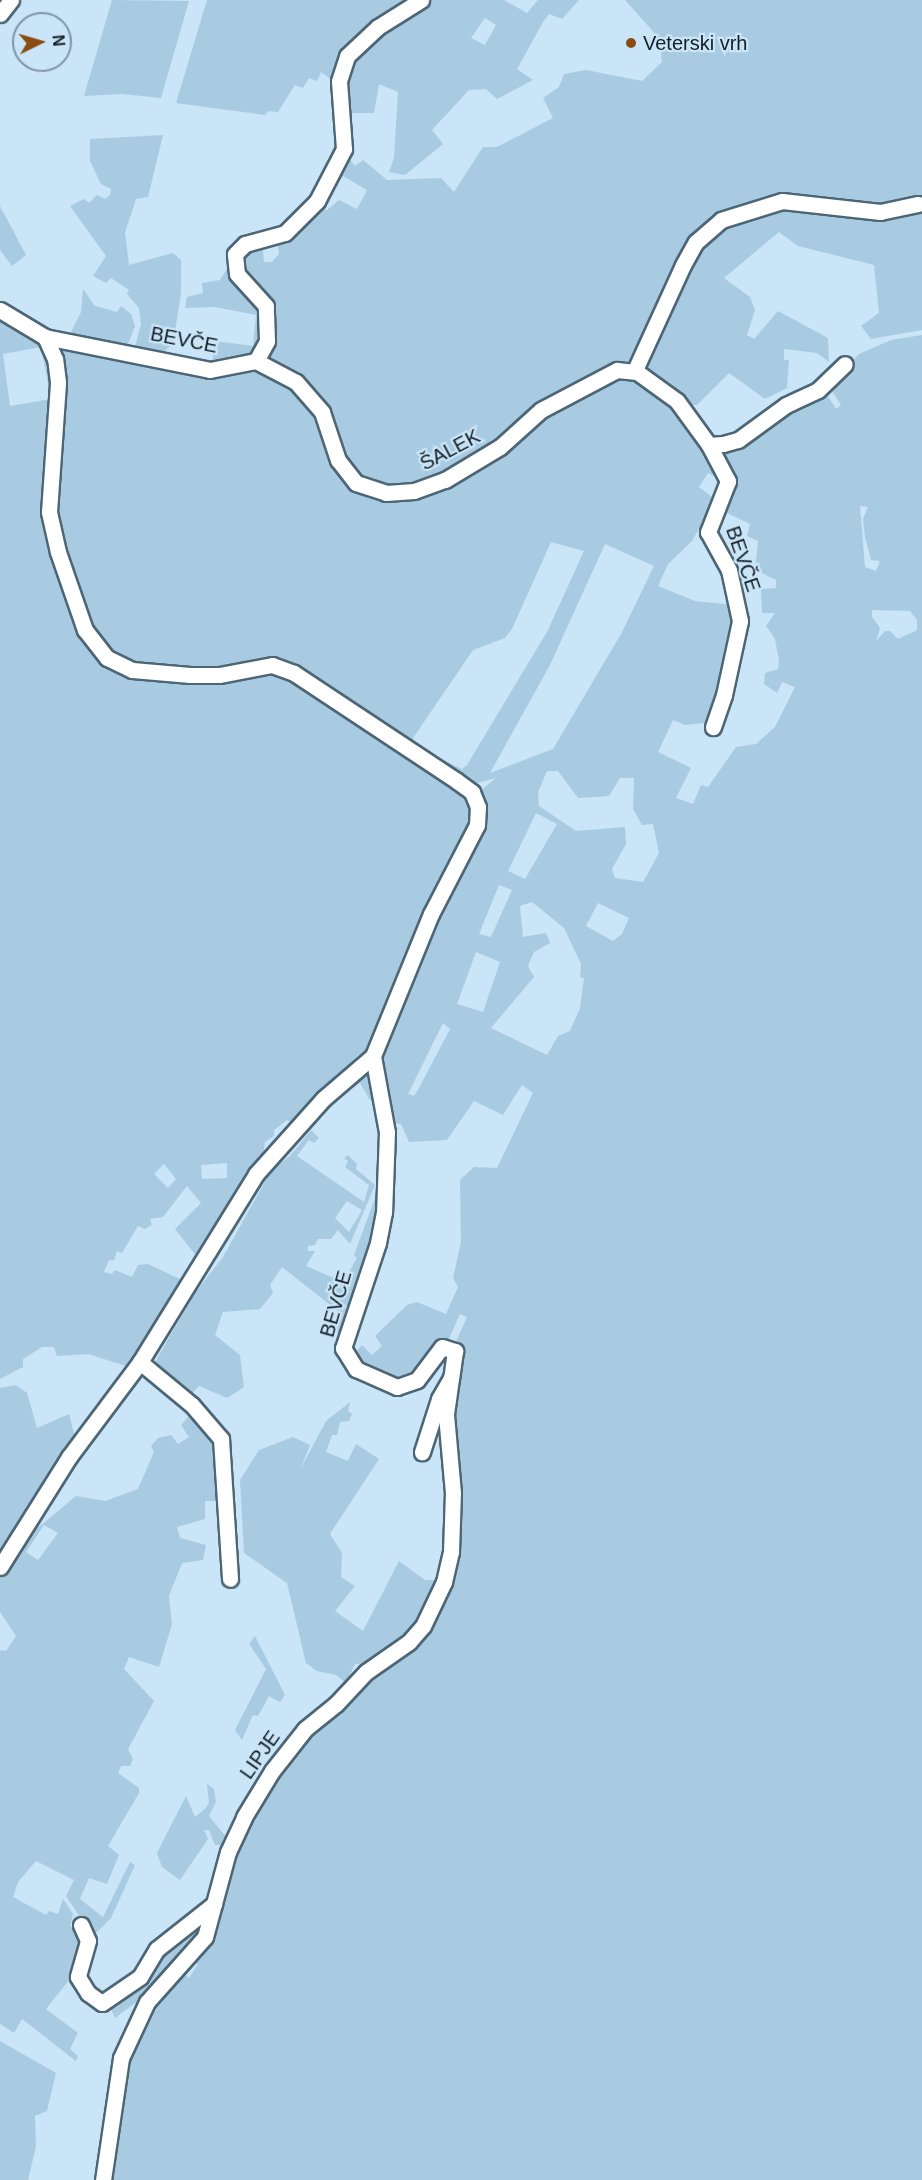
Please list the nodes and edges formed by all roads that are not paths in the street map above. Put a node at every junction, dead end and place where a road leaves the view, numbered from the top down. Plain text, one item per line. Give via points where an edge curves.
1 (11, 0) edge
2 (421, 0) edge
3 (0, 14) edge
4 (918, 204) dead end
5 (0, 310) edge
6 (45, 337) junction
7 (256, 361) junction
8 (845, 364) dead end
9 (635, 370) junction
10 (709, 445) junction
11 (713, 728) dead end
12 (373, 1056) junction
13 (140, 1362) junction
14 (451, 1378) junction
15 (422, 1452) dead end
16 (0, 1567) edge
17 (230, 1579) dead end
18 (214, 1904) junction
19 (81, 1925) dead end
20 (103, 2180) edge

1 - 3 street
2 - 7 street via 378,27 347,56 339,81 344,149 317,201 285,233 245,244 235,254 237,274 266,306 267,341
4 - 9 street via 880,212 782,201 721,220 696,242
5 - 6 street, BEVČE
6 - 7 street, BEVČE via 210,370
6 - 12 street via 55,359 58,382 49,512 58,552 85,630 107,658 132,670 190,675 219,675 272,665 294,673 472,792 478,807 477,825 431,914
7 - 9 street, ŠALEK via 296,382 322,412 338,459 356,483 386,493 414,491 445,480 500,447 541,410 617,370
8 - 10 street via 818,390 786,405 738,440
9 - 10 street via 677,401
10 - 11 street, BEVČE via 728,481 708,532 729,570 740,621
12 - 13 street via 323,1099 256,1174
12 - 14 street, BEVČE via 387,1132 384,1212 378,1243 343,1348 356,1369 397,1387 410,1385 442,1347 450,1347 455,1351
13 - 16 street via 69,1457
13 - 17 street via 207,1419 221,1439
14 - 15 street, BEVČE via 439,1399
14 - 18 street, LIPJE via 446,1414 453,1493 451,1552 444,1582 423,1626 409,1642 366,1672 305,1729 272,1771 228,1852
18 - 19 street via 157,1949 140,1977 102,2002 88,1993 78,1977 88,1941
18 - 20 street, LIPJE via 205,1937 147,2002 121,2058

